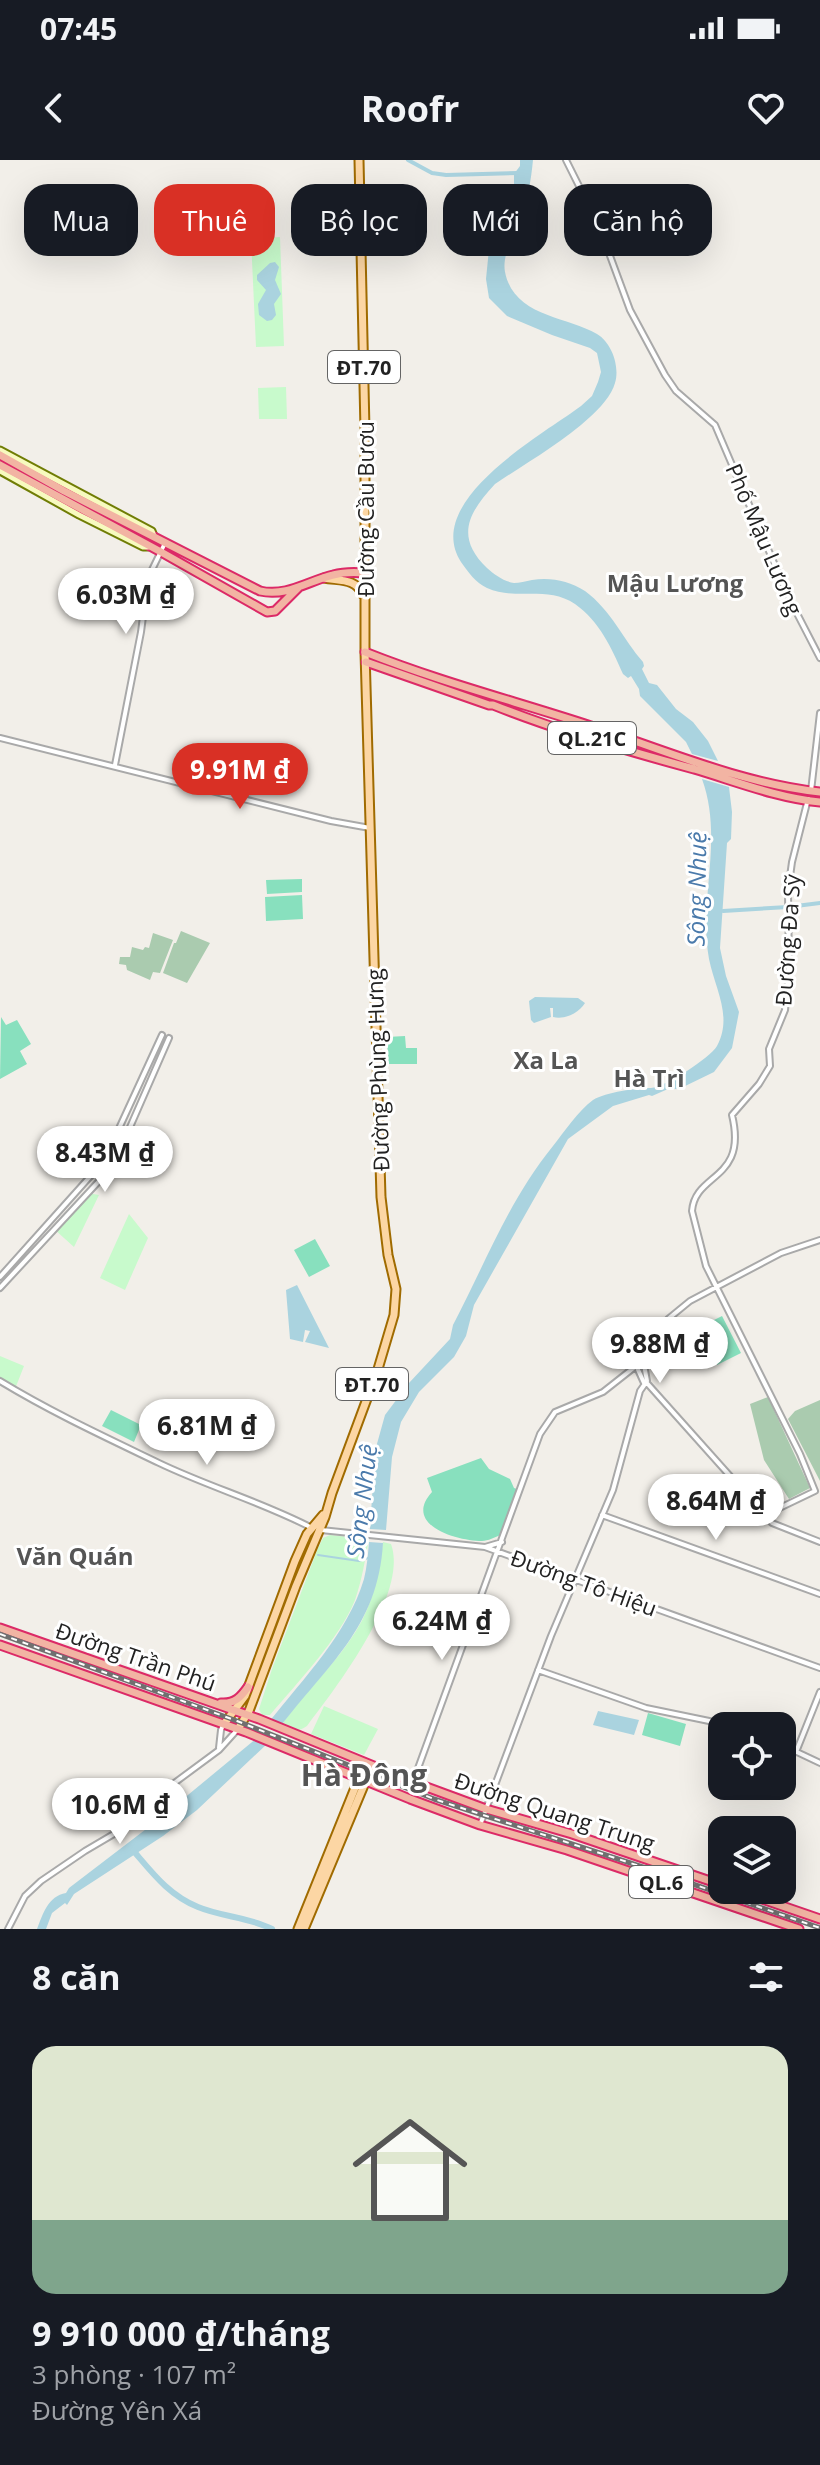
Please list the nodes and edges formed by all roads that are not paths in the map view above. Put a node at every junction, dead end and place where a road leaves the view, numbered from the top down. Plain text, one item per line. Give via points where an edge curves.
1 (359, 160) edge
2 (566, 160) edge
3 (0, 453) edge
4 (0, 468) edge
5 (62, 495) junction
6 (165, 542) junction
7 (161, 552) junction
8 (365, 573) junction
9 (324, 578) junction
10 (298, 588) junction
11 (270, 593) junction
12 (365, 600) junction
13 (269, 612) junction
14 (365, 618) joint
15 (365, 652) junction
16 (820, 658) edge
17 (366, 662) junction
18 (491, 700) junction
19 (820, 713) edge
20 (0, 738) edge
21 (115, 765) junction
22 (733, 777) junction
23 (816, 791) edge
24 (808, 800) junction
25 (820, 802) edge
26 (370, 828) junction
27 (162, 1035) dead end
28 (169, 1038) dead end
29 (820, 1240) edge
30 (0, 1277) edge
31 (716, 1286) junction
32 (0, 1288) edge
33 (643, 1359) junction
34 (639, 1366) junction
35 (645, 1380) junction
36 (0, 1381) edge
37 (602, 1515) junction
38 (765, 1515) junction
39 (316, 1529) junction
40 (502, 1542) junction
41 (820, 1542) edge
42 (485, 1547) junction
43 (498, 1552) junction
44 (295, 1561) junction
45 (305, 1565) junction
46 (576, 1581) junction
47 (820, 1594) edge
48 (282, 1597) junction
49 (290, 1601) junction
50 (0, 1628) edge
51 (18, 1634) junction
52 (0, 1645) edge
53 (13, 1650) junction
54 (820, 1668) edge
55 (538, 1670) junction
56 (150, 1681) junction
57 (165, 1686) junction
58 (248, 1687) junction
59 (820, 1692) edge
60 (145, 1696) junction
61 (159, 1701) junction
62 (215, 1704) junction
63 (236, 1711) junction
64 (247, 1715) junction
65 (708, 1721) edge
66 (224, 1724) junction
67 (242, 1730) junction
68 (289, 1731) joint
69 (219, 1750) junction
70 (796, 1752) joint
71 (820, 1763) edge
72 (368, 1764) junction
73 (360, 1782) junction
74 (413, 1782) junction
75 (486, 1809) junction
76 (480, 1825) junction
77 (677, 1870) junction
78 (708, 1880) edge
79 (671, 1886) junction
80 (777, 1904) edge
81 (820, 1919) edge
82 (8, 1929) edge
83 (301, 1929) edge
84 (799, 1929) edge

1 - 8 main road, Đường Cầu Bươu / ĐT.70
2 - 16 street, Phố Mậu Lương via 599,226 630,310 665,375 711,420 728,453
3 - 5 highway
4 - 5 main road
4 - 5 highway
5 - 6 highway
5 - 7 highway
6 - 7 street
6 - 11 highway
7 - 13 highway
7 - 21 street via 148,578
8 - 9 highway
8 - 12 main road, Đường Cầu Bươu / ĐT.70
9 - 10 highway
9 - 12 main road via 354,583
10 - 11 highway
10 - 13 highway
11 - 13 highway via 277,601
12 - 14 main road, Đường Cầu Bươu / ĐT.70
14 - 15 main road, Đường Phùng Hưng / ĐT.70
15 - 17 main road, Đường Phùng Hưng / ĐT.70
15 - 18 highway, QL.21C
17 - 18 highway, QL.21C
17 - 26 main road, Đường Phùng Hưng / ĐT.70
18 - 22 highway, QL.21C via 685,757
18 - 22 highway, QL.21C via 560,728
19 - 23 street
20 - 21 street
21 - 26 street
22 - 23 highway, QL.21C
22 - 24 highway, QL.21C
23 - 24 street
24 - 25 highway, QL.21C
24 - 31 street, Đường Đa Sỹ via 792,862 785,1010 769,1049 770,1066 732,1115 734,1153 693,1202 698,1242
26 - 39 main road, Đường Phùng Hưng / ĐT.70 via 381,1197 395,1308 378,1369
27 - 30 street via 104,1161
28 - 32 street via 113,1166
29 - 31 street
31 - 33 street via 668,1319
31 - 38 street via 815,1491
33 - 34 street
33 - 34 street via 636,1359
34 - 35 street
34 - 40 street via 603,1392 549,1419
35 - 37 street
35 - 38 street
36 - 39 street via 159,1463
37 - 46 street
37 - 47 street
38 - 41 street via 772,1523
39 - 42 street, Đường Tô Hiệu
39 - 44 main road, Đường Phùng Hưng / ĐT.70
39 - 45 main road, Đường Phùng Hưng / ĐT.70
40 - 42 street
40 - 43 street
42 - 43 street, Đường Tô Hiệu
43 - 46 street, Đường Tô Hiệu
43 - 74 street
44 - 45 main road
44 - 48 main road, Đường Phùng Hưng / ĐT.70
45 - 49 main road, Đường Phùng Hưng / ĐT.70
46 - 54 street, Đường Tô Hiệu
46 - 55 street
48 - 49 main road
48 - 58 main road, Đường Phùng Hưng / ĐT.70
49 - 64 main road, Đường Phùng Hưng / ĐT.70
50 - 51 highway, Đường Trần Phú / QL.6
51 - 53 highway
51 - 56 highway, Đường Trần Phú / QL.6
52 - 53 highway, Đường Trần Phú / QL.6
53 - 60 highway, Đường Trần Phú / QL.6
55 - 65 street via 646,1708
55 - 75 street
56 - 57 highway, Đường Trần Phú / QL.6
56 - 60 highway
57 - 61 highway
57 - 62 highway, Đường Trần Phú / QL.6
58 - 62 highway via 232,1702
58 - 63 main road, Đường Phùng Hưng / ĐT.70
59 - 70 street
60 - 61 highway, Đường Trần Phú / QL.6
61 - 66 highway, Đường Trần Phú / QL.6
62 - 63 highway, Đường Trần Phú / QL.6
63 - 64 highway, Đường Trần Phú / QL.6
63 - 66 main road, Đường Phùng Hưng / ĐT.70
64 - 67 main road, Đường Phùng Hưng / ĐT.70
64 - 68 highway, Đường Trần Phú / QL.6
66 - 67 highway, Đường Trần Phú / QL.6
66 - 69 street
67 - 69 street
67 - 73 highway, Đường Quang Trung / QL.6
68 - 72 highway, Đường Quang Trung / QL.6
69 - 82 street via 124,1828 41,1881 25,1896
70 - 71 street
72 - 73 main road
72 - 74 highway, Đường Quang Trung / QL.6
73 - 76 highway, Đường Quang Trung / QL.6
73 - 83 main road
74 - 75 highway, Đường Quang Trung / QL.6
75 - 76 street
75 - 77 highway, Đường Quang Trung / QL.6
76 - 79 highway, Đường Quang Trung / QL.6
77 - 78 highway, Đường Quang Trung / QL.6
77 - 79 highway
79 - 84 highway, Đường Quang Trung / QL.6
80 - 81 highway

